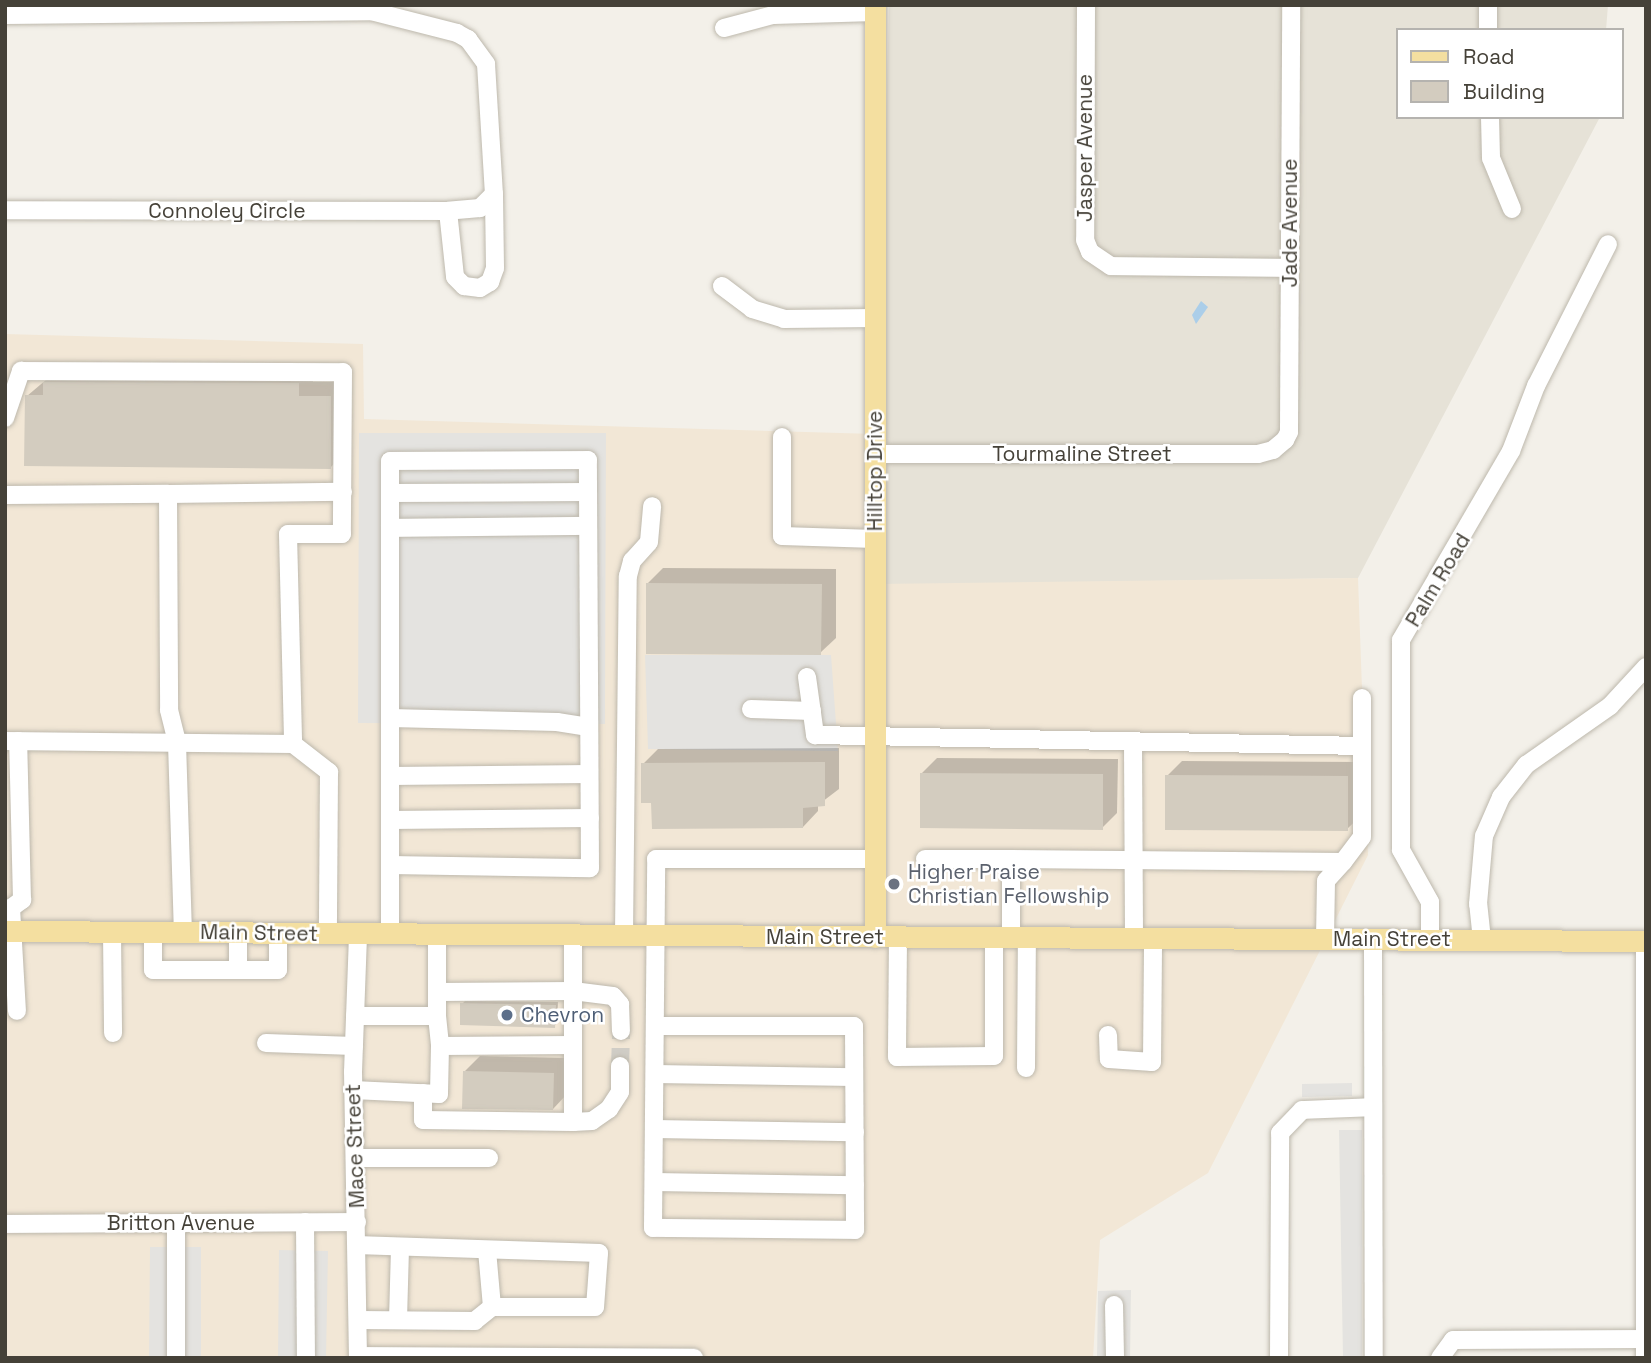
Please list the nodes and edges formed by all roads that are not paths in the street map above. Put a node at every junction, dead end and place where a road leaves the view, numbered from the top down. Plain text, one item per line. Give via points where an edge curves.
1 (1086, 5) edge
2 (1291, 5) edge
3 (1488, 5) edge
4 (876, 9) edge
5 (5, 15) edge
6 (724, 28) dead end
7 (1488, 28) edge
8 (1490, 119) edge
9 (494, 194) junction
10 (1512, 209) dead end
11 (5, 211) edge
12 (448, 211) junction
13 (1608, 244) dead end
14 (1290, 268) junction
15 (722, 286) dead end
16 (876, 318) junction
17 (5, 418) edge
18 (782, 437) dead end
19 (1285, 440) joint
20 (876, 454) junction
21 (344, 492) junction
22 (589, 492) junction
23 (390, 493) junction
24 (168, 494) junction
25 (5, 495) edge
26 (652, 506) dead end
27 (589, 526) junction
28 (390, 528) junction
29 (876, 538) junction
30 (1646, 667) edge
31 (807, 677) dead end
32 (1362, 698) dead end
33 (751, 709) dead end
34 (812, 711) junction
35 (390, 718) junction
36 (589, 727) junction
37 (876, 739) junction
38 (12, 741) edge
39 (177, 743) junction
40 (1133, 743) junction
41 (293, 744) junction
42 (1362, 746) junction
43 (589, 774) junction
44 (390, 776) junction
45 (590, 818) junction
46 (390, 820) junction
47 (876, 859) junction
48 (925, 859) dead end
49 (1010, 859) junction
50 (1135, 860) junction
51 (1343, 862) junction
52 (390, 864) junction
53 (8, 907) edge
54 (8, 931) edge
55 (112, 932) junction
56 (153, 932) junction
57 (183, 933) junction
58 (238, 933) junction
59 (278, 933) junction
60 (328, 934) junction
61 (358, 934) junction
62 (390, 934) junction
63 (438, 935) junction
64 (573, 935) junction
65 (624, 935) junction
66 (656, 936) junction
67 (876, 937) junction
68 (898, 937) junction
69 (1011, 938) junction
70 (1144, 938) junction
71 (1325, 939) junction
72 (1373, 939) junction
73 (1430, 940) junction
74 (1482, 940) junction
75 (1645, 941) edge
76 (238, 970) junction
77 (573, 991) junction
78 (437, 992) junction
79 (17, 1011) dead end
80 (355, 1016) junction
81 (437, 1016) junction
82 (1645, 1020) edge
83 (656, 1026) junction
84 (621, 1031) tunnel mouth
85 (113, 1033) dead end
86 (1108, 1035) dead end
87 (266, 1044) dead end
88 (573, 1045) junction
89 (354, 1046) junction
90 (440, 1046) junction
91 (620, 1066) tunnel mouth
92 (1026, 1068) dead end
93 (655, 1074) junction
94 (854, 1077) junction
95 (353, 1090) junction
96 (423, 1093) junction
97 (1373, 1107) junction
98 (573, 1122) junction
99 (654, 1129) junction
100 (855, 1132) junction
101 (355, 1158) junction
102 (489, 1158) dead end
103 (654, 1182) junction
104 (855, 1185) junction
105 (305, 1222) junction
106 (357, 1222) junction
107 (176, 1223) junction
108 (5, 1224) edge
109 (357, 1245) junction
110 (400, 1247) junction
111 (487, 1250) junction
112 (1114, 1305) dead end
113 (492, 1307) junction
114 (1645, 1312) edge
115 (358, 1320) junction
116 (398, 1320) junction
117 (1645, 1339) edge
118 (358, 1357) edge
119 (519, 1357) edge
120 (176, 1358) edge
121 (306, 1358) edge
122 (694, 1358) edge
123 (1115, 1358) edge
124 (1279, 1358) edge
125 (1374, 1358) edge
126 (1440, 1358) edge
127 (1645, 1358) edge

1 - 14 street, Jasper Avenue via 1085,240 1090,252 1111,266
2 - 14 street, Jade Avenue
3 - 7 street
4 - 6 street via 774,15
4 - 16 main road, Hilltop Drive
5 - 9 street via 371,11 457,33 468,39 486,64
8 - 10 street via 1496,180
9 - 12 street, Connoley Circle via 480,208
9 - 12 street via 495,268 490,282 480,288 464,286 455,277
11 - 12 street, Connoley Circle
13 - 73 street, Palm Road via 1536,386 1511,451 1401,640 1401,850 1430,902
14 - 19 street, Jade Avenue via 1289,432
15 - 16 street via 752,309 784,319
16 - 20 main road, Hilltop Drive
17 - 21 street via 21,371 342,372
18 - 29 street via 782,536
19 - 20 street, Tourmaline Street via 1258,454
20 - 29 main road, Hilltop Drive
21 - 24 street
21 - 41 street via 342,534 288,534
22 - 23 street
22 - 23 street via 588,460 390,461
22 - 27 street
23 - 28 street
24 - 25 street
24 - 39 street via 169,710
26 - 65 street via 649,542 632,561 628,576
27 - 28 street
27 - 36 street
28 - 35 street
29 - 37 main road, Hilltop Drive
30 - 74 street via 1610,706 1526,765 1501,797 1484,836 1478,904
31 - 34 street
32 - 42 street
33 - 34 street
34 - 37 street via 816,736
35 - 36 street
35 - 44 street
36 - 43 street
37 - 40 street
37 - 47 main road, Hilltop Drive
38 - 39 street
38 - 53 street via 22,900
39 - 41 street
39 - 57 street
40 - 42 street
40 - 50 street
41 - 60 street via 329,772
42 - 51 street via 1362,837
43 - 44 street
43 - 45 street
44 - 46 street
45 - 46 street
45 - 52 street via 590,868
46 - 52 street
47 - 66 street via 656,859
47 - 67 main road, Hilltop Drive
48 - 49 street
49 - 50 street
49 - 69 street
50 - 51 street
50 - 70 street
51 - 71 street via 1326,881
52 - 62 street
53 - 54 street
54 - 55 main road, Main Street
54 - 79 street
55 - 56 main road, Main Street
55 - 85 street
56 - 57 main road, Main Street
56 - 76 street via 153,970
57 - 58 main road, Main Street
58 - 59 main road, Main Street
58 - 76 street
59 - 60 main road, Main Street
59 - 76 street via 278,970
60 - 61 main road, Main Street
61 - 62 main road, Main Street
61 - 80 street, Mace Street
62 - 63 main road, Main Street
63 - 64 main road, Main Street
63 - 78 street
64 - 65 main road, Main Street
64 - 77 street
65 - 66 main road, Main Street
66 - 67 main road, Main Street
66 - 83 street
67 - 68 main road, Main Street
68 - 69 main road, Main Street
68 - 69 street via 897,1057 994,1056
69 - 70 main road, Main Street
69 - 92 street
70 - 71 main road, Main Street
70 - 86 street via 1152,1062 1109,1059
71 - 72 main road, Main Street
72 - 73 main road, Main Street
72 - 97 street
73 - 74 main road, Main Street
74 - 75 main road, Main Street
75 - 82 street
77 - 78 street
77 - 84 street via 613,996 620,1004
77 - 88 street
78 - 81 street
80 - 81 street
80 - 89 street, Mace Street
81 - 90 street
82 - 114 street
83 - 93 street
83 - 94 street via 854,1026
87 - 89 street
88 - 90 street
88 - 98 street
89 - 95 street, Mace Street
90 - 96 street via 439,1094
91 - 98 street via 620,1092 609,1109 592,1121
93 - 94 street
93 - 99 street
94 - 100 street
95 - 96 street
95 - 101 street, Mace Street
96 - 98 street via 423,1120
97 - 124 street via 1302,1110 1280,1133
97 - 125 street
99 - 100 street
99 - 103 street
100 - 104 street
101 - 102 street
101 - 106 street, Mace Street
103 - 104 street
103 - 104 street via 653,1228 855,1230
105 - 106 street, Britton Avenue
105 - 107 street, Britton Avenue
105 - 121 street
106 - 109 street, Mace Street
107 - 108 street, Britton Avenue
107 - 120 street
109 - 110 street
109 - 115 street, Mace Street
110 - 111 street
110 - 116 street
111 - 113 street
111 - 113 street via 599,1253 595,1307
112 - 123 street
113 - 116 street via 475,1321
114 - 117 street
115 - 116 street
115 - 118 street, Mace Street
117 - 126 street via 1453,1340
117 - 127 street
118 - 119 street
119 - 122 street

